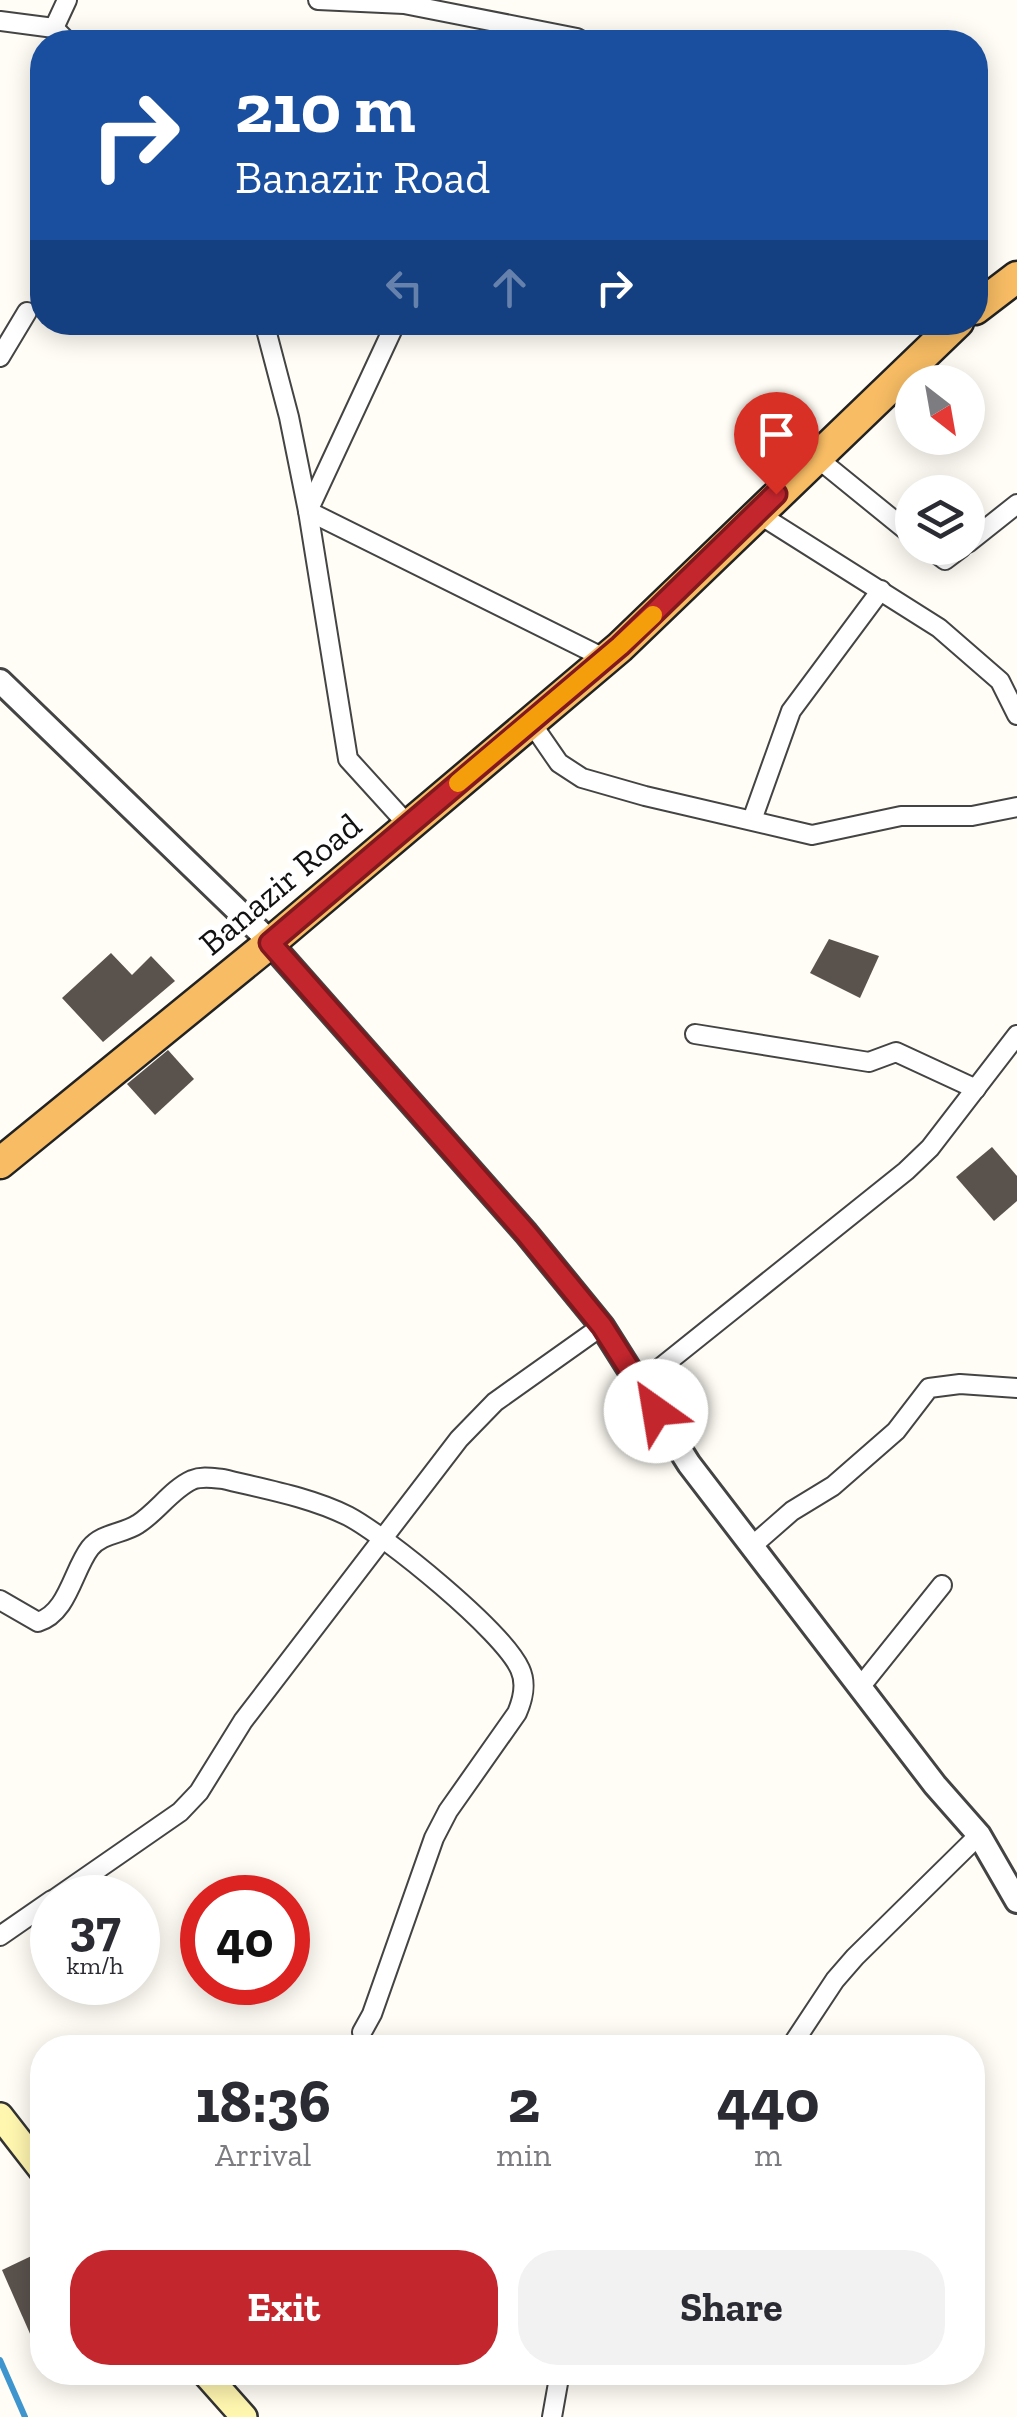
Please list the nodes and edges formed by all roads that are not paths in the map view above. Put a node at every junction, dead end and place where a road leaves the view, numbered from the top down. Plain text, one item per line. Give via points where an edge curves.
1 (67, 0) edge
2 (318, 0) edge
3 (406, 2) edge
4 (0, 20) edge
5 (54, 28) joint
6 (540, 30) edge
7 (1017, 277) edge
8 (988, 299) edge
9 (27, 312) dead end
10 (268, 335) edge
11 (390, 335) edge
12 (944, 335) edge
13 (0, 357) edge
14 (816, 457) junction
15 (1017, 504) edge
16 (308, 511) junction
17 (756, 513) junction
18 (895, 521) edge
19 (985, 529) edge
20 (881, 590) junction
21 (604, 658) junction
22 (0, 681) edge
23 (1017, 715) edge
24 (530, 721) junction
25 (1017, 807) edge
26 (752, 820) junction
27 (408, 825) junction
28 (270, 943) junction
29 (694, 1034) dead end
30 (1017, 1035) edge
31 (976, 1088) junction
32 (0, 1163) edge
33 (602, 1326) junction
34 (640, 1384) junction
35 (1017, 1388) edge
36 (382, 1538) junction
37 (752, 1546) junction
38 (942, 1585) dead end
39 (0, 1600) edge
40 (861, 1686) junction
41 (979, 1835) junction
42 (89, 1875) edge
43 (1017, 1902) edge
44 (30, 1915) edge
45 (0, 1936) edge
46 (362, 2032) dead end
47 (799, 2035) edge
48 (0, 2116) edge
49 (30, 2155) edge
50 (216, 2385) edge
51 (558, 2385) edge
52 (244, 2417) edge
53 (552, 2417) edge

1 - 5 street
2 - 3 street
3 - 6 street
4 - 5 street
7 - 8 highway
9 - 13 street
10 - 16 street
11 - 16 street
12 - 14 highway, Banazir Road
14 - 17 highway, Banazir Road
14 - 18 street
15 - 19 street
16 - 21 street
16 - 27 street via 348,759
17 - 20 street
17 - 21 highway, Banazir Road
20 - 23 street via 939,628 1000,681
20 - 26 street via 791,711
21 - 24 highway, Banazir Road
22 - 28 street
24 - 26 street via 559,763 582,778
24 - 27 highway, Banazir Road
25 - 26 street via 972,816 900,816 812,835
27 - 28 highway, Banazir Road
28 - 32 highway, Banazir Road
28 - 33 street
29 - 31 street via 870,1062 896,1052
30 - 31 street
31 - 34 street via 906,1171
33 - 34 street
33 - 36 street via 494,1402
34 - 37 street via 689,1464
35 - 37 street via 929,1388 896,1431
36 - 39 street via 317,1504 202,1477 140,1523 97,1541 48,1619 38,1622
36 - 42 street via 243,1721 199,1792
36 - 46 street via 506,1649 520,1669 524,1698 434,1838
37 - 40 street
38 - 40 street
40 - 41 street
41 - 43 street
41 - 47 street via 856,1956
44 - 45 street
48 - 49 main road
50 - 52 main road
51 - 53 street

